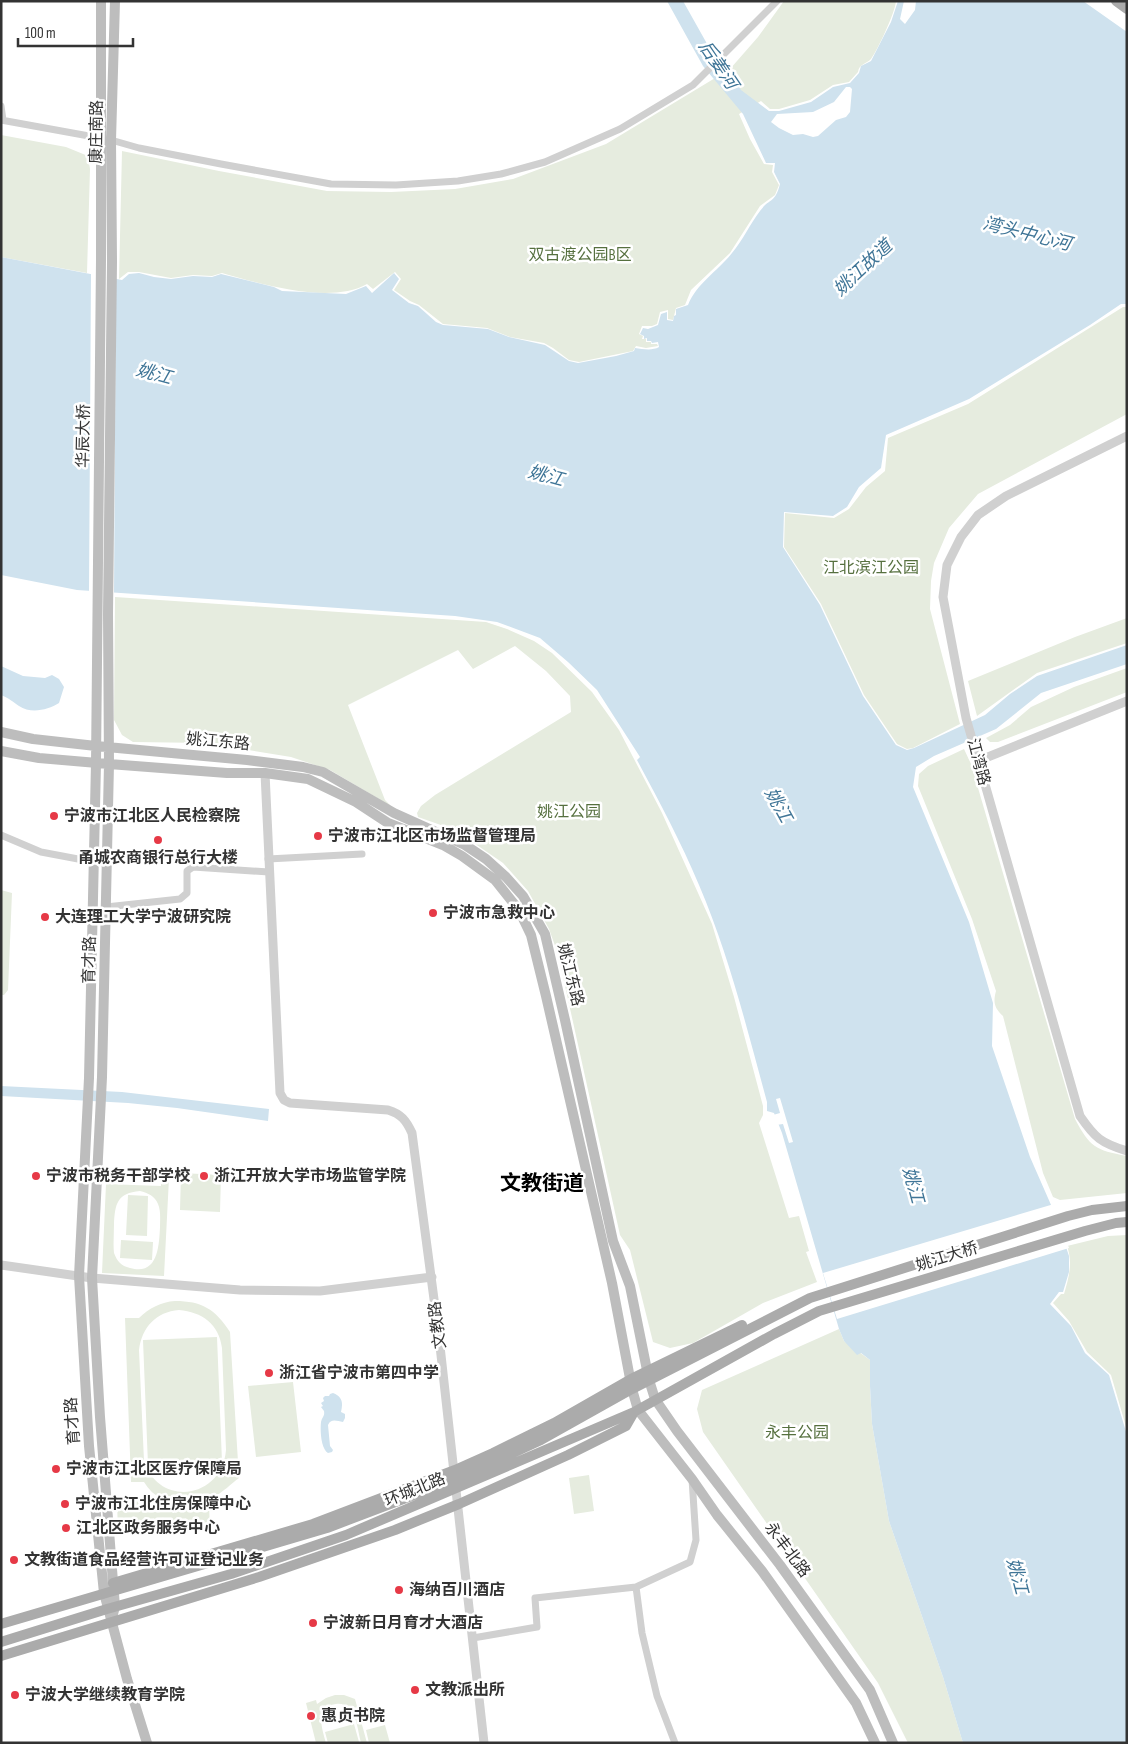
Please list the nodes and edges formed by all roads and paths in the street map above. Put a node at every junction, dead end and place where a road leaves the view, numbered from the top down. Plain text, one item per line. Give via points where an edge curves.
1 (101, 1) edge
2 (115, 1) edge
3 (778, 1) edge
4 (1116, 1) edge
5 (1127, 9) edge
6 (1, 106) edge
7 (2, 120) edge
8 (106, 139) junction
9 (101, 260) joint
10 (112, 262) joint
11 (1127, 436) edge
12 (102, 613) junction
13 (1127, 701) edge
14 (1, 732) edge
15 (96, 746) junction
16 (109, 747) junction
17 (1, 751) edge
18 (978, 761) junction
19 (96, 763) junction
20 (109, 764) junction
21 (265, 773) junction
22 (1, 835) edge
23 (362, 854) dead end
24 (268, 859) junction
25 (94, 862) junction
26 (269, 872) junction
27 (106, 907) junction
28 (1127, 1151) edge
29 (1127, 1206) edge
30 (1127, 1222) edge
31 (1, 1265) edge
32 (80, 1276) junction
33 (432, 1277) junction
34 (92, 1278) junction
35 (810, 1298) joint
36 (819, 1311) joint
37 (648, 1375) junction
38 (632, 1384) junction
39 (655, 1399) junction
40 (636, 1411) junction
41 (692, 1478) junction
42 (456, 1479) junction
43 (459, 1504) junction
44 (636, 1588) junction
45 (110, 1589) junction
46 (111, 1608) junction
47 (111, 1622) junction
48 (1, 1624) edge
49 (473, 1638) junction
50 (1, 1642) edge
51 (1, 1656) edge
52 (148, 1743) edge
53 (484, 1743) edge
54 (674, 1743) edge
55 (875, 1743) edge
56 (893, 1743) edge

1 - 8 main road, 康庄南路
2 - 8 main road, 康庄南路
3 - 8 street via 698,81 620,129 546,162 501,174 396,185 331,184
4 - 5 main road
6 - 7 street
7 - 8 street
8 - 9 main road, 康庄南路
8 - 10 main road, 康庄南路
9 - 12 main road, 华辰大桥
10 - 12 main road, 华辰大桥
11 - 18 street, 江湾路 via 1006,496 978,514 961,537 947,565 943,598 966,718
12 - 15 main road, 育才路
12 - 16 main road, 育才路
13 - 18 street
14 - 15 main road, 姚江东路
15 - 16 main road, 姚江东路
15 - 19 main road, 育才路
16 - 20 main road, 育才路
16 - 37 main road, 姚江东路 via 247,760 323,772 394,813 465,845 486,859 523,896 545,934 613,1241 630,1286
17 - 19 main road, 姚江东路
18 - 28 street, 江湾路 via 1080,1116 1104,1143
19 - 20 main road, 姚江东路
19 - 25 main road, 育才路
20 - 21 main road, 姚江东路
20 - 27 main road, 育才路
21 - 24 street
21 - 38 main road, 姚江东路 via 308,780 356,802 388,823 462,856 495,880 518,910 531,935 546,996
22 - 25 street via 41,852
23 - 24 street
24 - 26 street
25 - 32 main road, 育才路
26 - 27 street via 193,867 187,872 187,893 180,900
26 - 33 street via 280,1093 290,1103 388,1110 398,1113 407,1122 414,1145
27 - 34 main road, 育才路 via 101,1113
29 - 35 main road, 姚江大桥 via 1068,1216
30 - 36 main road, 姚江大桥 via 1085,1231
31 - 32 street
32 - 34 street
32 - 45 main road, 育才路 via 90,1446
33 - 34 street, 文教路 via 320,1291 240,1290
33 - 42 street, 文教路
34 - 45 main road, 育才路
35 - 37 main road, 环城北路
36 - 39 main road, 环城北路
37 - 38 main road, 环城北路
37 - 39 main road, 永丰北路
38 - 40 main road, 永丰北路
38 - 42 main road, 环城北路 via 541,1440
39 - 40 main road, 环城北路
39 - 56 main road, 永丰北路 via 870,1690
40 - 41 main road, 永丰北路
40 - 42 main road, 环城北路
40 - 43 main road via 626,1426
41 - 44 street via 696,1540 690,1562
41 - 55 main road, 永丰北路 via 856,1703
42 - 43 street, 文教路
42 - 45 main road, 环城北路 via 327,1528
42 - 46 main road, 环城北路 via 346,1535 231,1574
43 - 47 main road via 259,1577
43 - 49 street, 文教路
44 - 49 street via 534,1598 537,1627
44 - 54 street via 642,1633 657,1696
45 - 46 main road, 育才路
45 - 48 main road, 环城北路
46 - 47 main road, 育才路
46 - 50 main road, 环城北路
47 - 51 main road
47 - 52 main road, 育才路
49 - 53 street, 文教路

